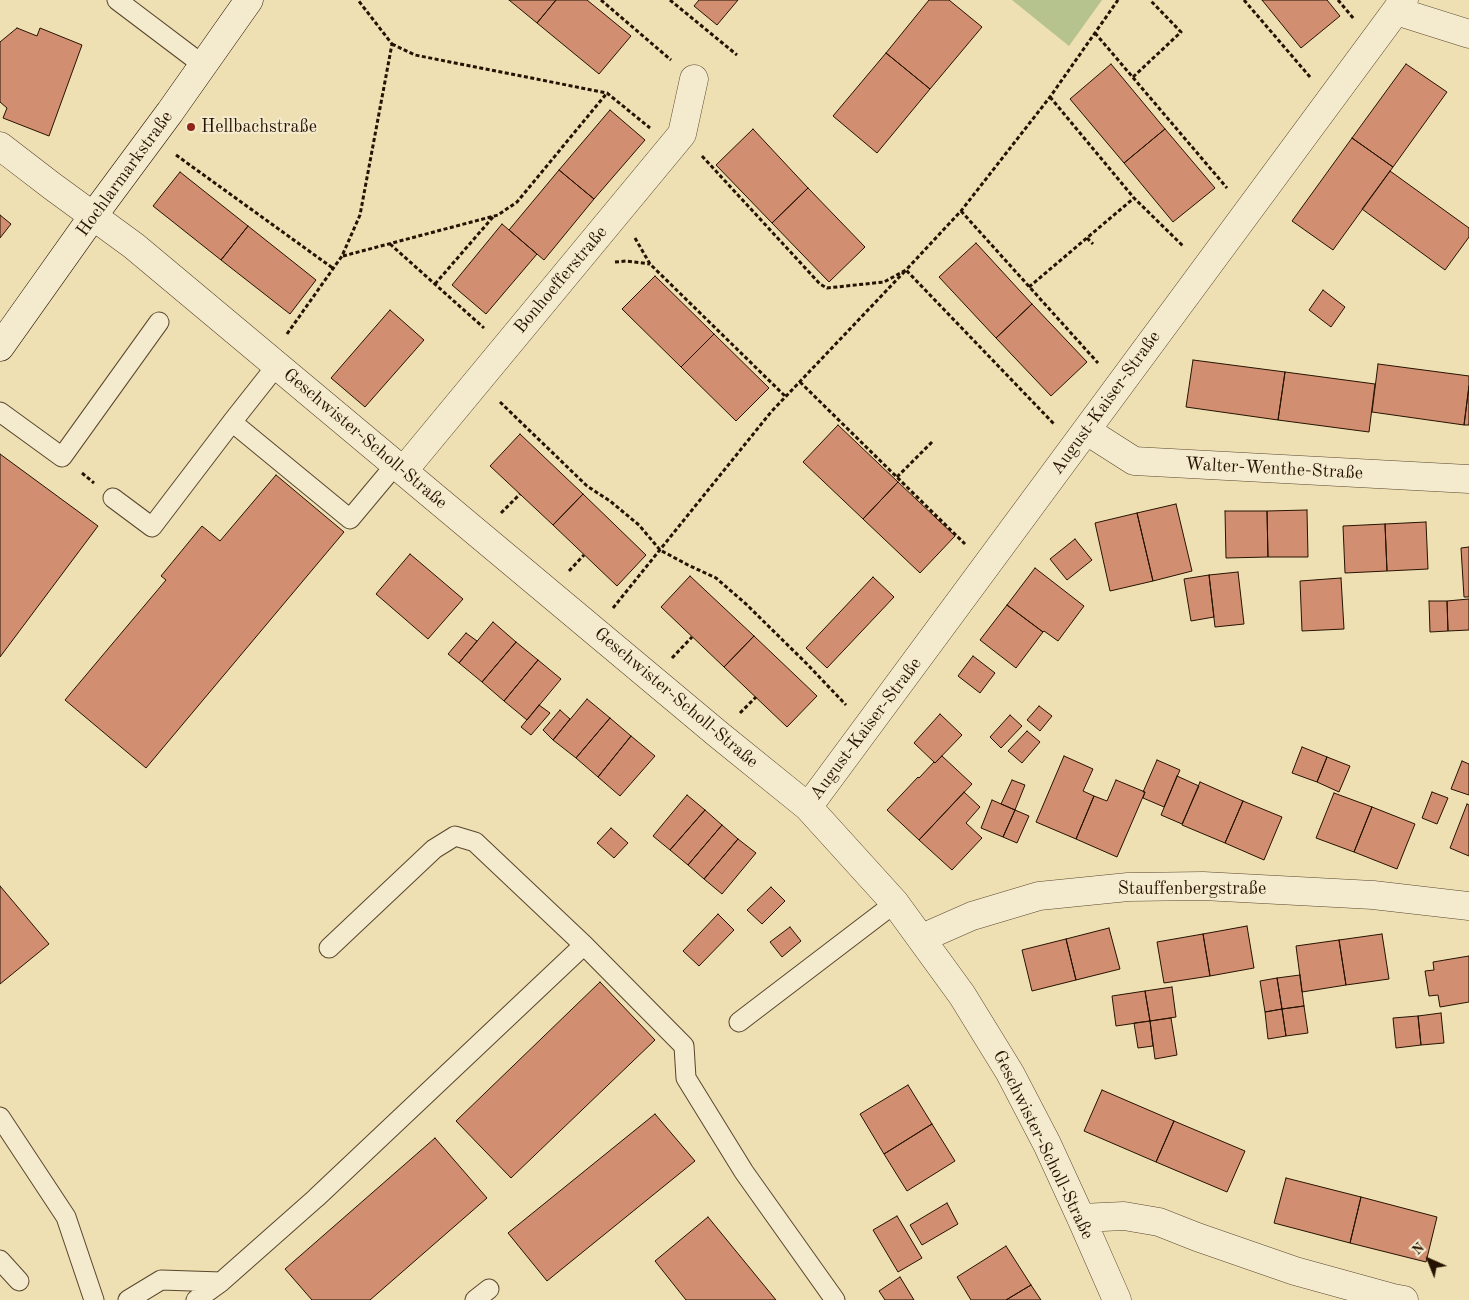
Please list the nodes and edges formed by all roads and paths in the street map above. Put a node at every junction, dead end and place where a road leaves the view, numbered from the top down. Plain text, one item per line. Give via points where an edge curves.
1 (117, 0) edge
2 (249, 0) edge
3 (358, 0) edge
4 (601, 0) edge
5 (670, 0) edge
6 (1150, 0) edge
7 (1244, 0) edge
8 (1116, 1) edge
9 (1400, 5) edge
10 (1095, 33) junction
11 (1469, 34) edge
12 (392, 44) junction
13 (737, 56) dead end
14 (203, 66) junction
15 (1133, 77) junction
16 (694, 79) joint
17 (607, 93) junction
18 (1050, 97) junction
19 (1330, 101) junction
20 (151, 137) junction
21 (676, 140) junction
22 (0, 146) edge
23 (1134, 198) junction
24 (961, 211) junction
25 (1248, 212) junction
26 (93, 216) junction
27 (494, 216) junction
28 (613, 217) junction
29 (1088, 238) junction
30 (389, 244) junction
31 (1093, 244) dead end
32 (342, 256) junction
33 (334, 269) junction
34 (1206, 269) junction
35 (906, 270) junction
36 (435, 284) junction
37 (1029, 287) junction
38 (159, 322) dead end
39 (0, 347) edge
40 (505, 348) junction
41 (273, 362) junction
42 (478, 381) junction
43 (800, 382) junction
44 (1118, 386) junction
45 (786, 397) junction
46 (0, 412) edge
47 (232, 422) junction
48 (1081, 438) junction
49 (932, 442) dead end
50 (62, 457) junction
51 (400, 467) junction
52 (896, 477) junction
53 (1469, 479) edge
54 (113, 498) joint
55 (660, 550) junction
56 (987, 565) junction
57 (596, 630) junction
58 (867, 728) junction
59 (808, 807) junction
60 (895, 903) junction
61 (1469, 906) edge
62 (922, 938) junction
63 (584, 946) junction
64 (329, 948) dead end
65 (739, 1022) dead end
66 (0, 1117) edge
67 (1081, 1218) junction
68 (0, 1260) edge
69 (19, 1281) dead end
70 (221, 1282) junction
71 (94, 1300) edge
72 (128, 1300) edge
73 (196, 1300) edge
74 (835, 1300) edge
75 (1116, 1300) edge
76 (1404, 1300) edge

1 - 14 lane
2 - 14 street, Hochlarmarkstraße
3 - 12 path
4 - 16 path
5 - 13 path
6 - 15 path via 1181,32
7 - 19 path
8 - 10 path
9 - 11 street
9 - 19 street, August-Kaiser-Straße
10 - 15 path
10 - 18 path
12 - 17 path via 414,55
12 - 32 path via 360,215
14 - 20 street, Hochlarmarkstraße
15 - 25 path
16 - 21 street, Bonhoefferstraße
17 - 21 path
17 - 27 path via 517,202
18 - 23 path
18 - 24 path
19 - 25 street, August-Kaiser-Straße
20 - 26 street, Hochlarmarkstraße
20 - 33 path
21 - 28 street, Bonhoefferstraße
21 - 35 path via 827,288 884,282
22 - 26 street
23 - 29 path
23 - 34 path
24 - 35 path
24 - 37 path
25 - 34 street, August-Kaiser-Straße
26 - 39 street, Hochlarmarkstraße
26 - 41 street, Geschwister-Scholl-Straße via 134,246
27 - 30 path
27 - 36 path
28 - 40 street, Bonhoefferstraße
28 - 45 path via 637,240 650,264
29 - 31 path
29 - 37 path
30 - 32 path
30 - 36 path
32 - 33 path
33 - 41 path
34 - 44 street, August-Kaiser-Straße
35 - 43 path
35 - 48 path
36 - 40 path
37 - 44 path
38 - 50 lane
40 - 42 street, Bonhoefferstraße
41 - 47 lane
41 - 51 street, Geschwister-Scholl-Straße
42 - 51 street, Bonhoefferstraße
42 - 55 path via 586,486 639,525
43 - 45 path
43 - 52 path
44 - 48 street, August-Kaiser-Straße
45 - 55 path
46 - 50 lane
47 - 51 lane via 350,519
47 - 54 lane via 152,527
48 - 53 street, Walter-Wenthe-Straße via 1134,461
48 - 56 street, August-Kaiser-Straße
49 - 52 path
50 - 54 path
51 - 57 street, Geschwister-Scholl-Straße
52 - 56 path
55 - 57 path
55 - 58 path via 716,578 807,664
56 - 58 street, August-Kaiser-Straße
57 - 59 street, Geschwister-Scholl-Straße
58 - 59 street, August-Kaiser-Straße
59 - 60 street, Geschwister-Scholl-Straße
60 - 62 street, Geschwister-Scholl-Straße
60 - 65 lane
61 - 62 street, Stauffenbergstraße via 1372,895 1203,886 1128,887 1039,896 972,916
62 - 67 street, Geschwister-Scholl-Straße via 1010,1072
63 - 64 lane via 475,842 455,836 434,849
63 - 70 lane via 316,1198
63 - 74 lane via 684,1046 686,1078 744,1172
66 - 71 lane via 66,1217
67 - 75 street, Geschwister-Scholl-Straße
67 - 76 street via 1124,1216 1159,1222 1196,1238 1295,1271
68 - 69 lane
70 - 72 lane via 161,1280
70 - 73 lane

